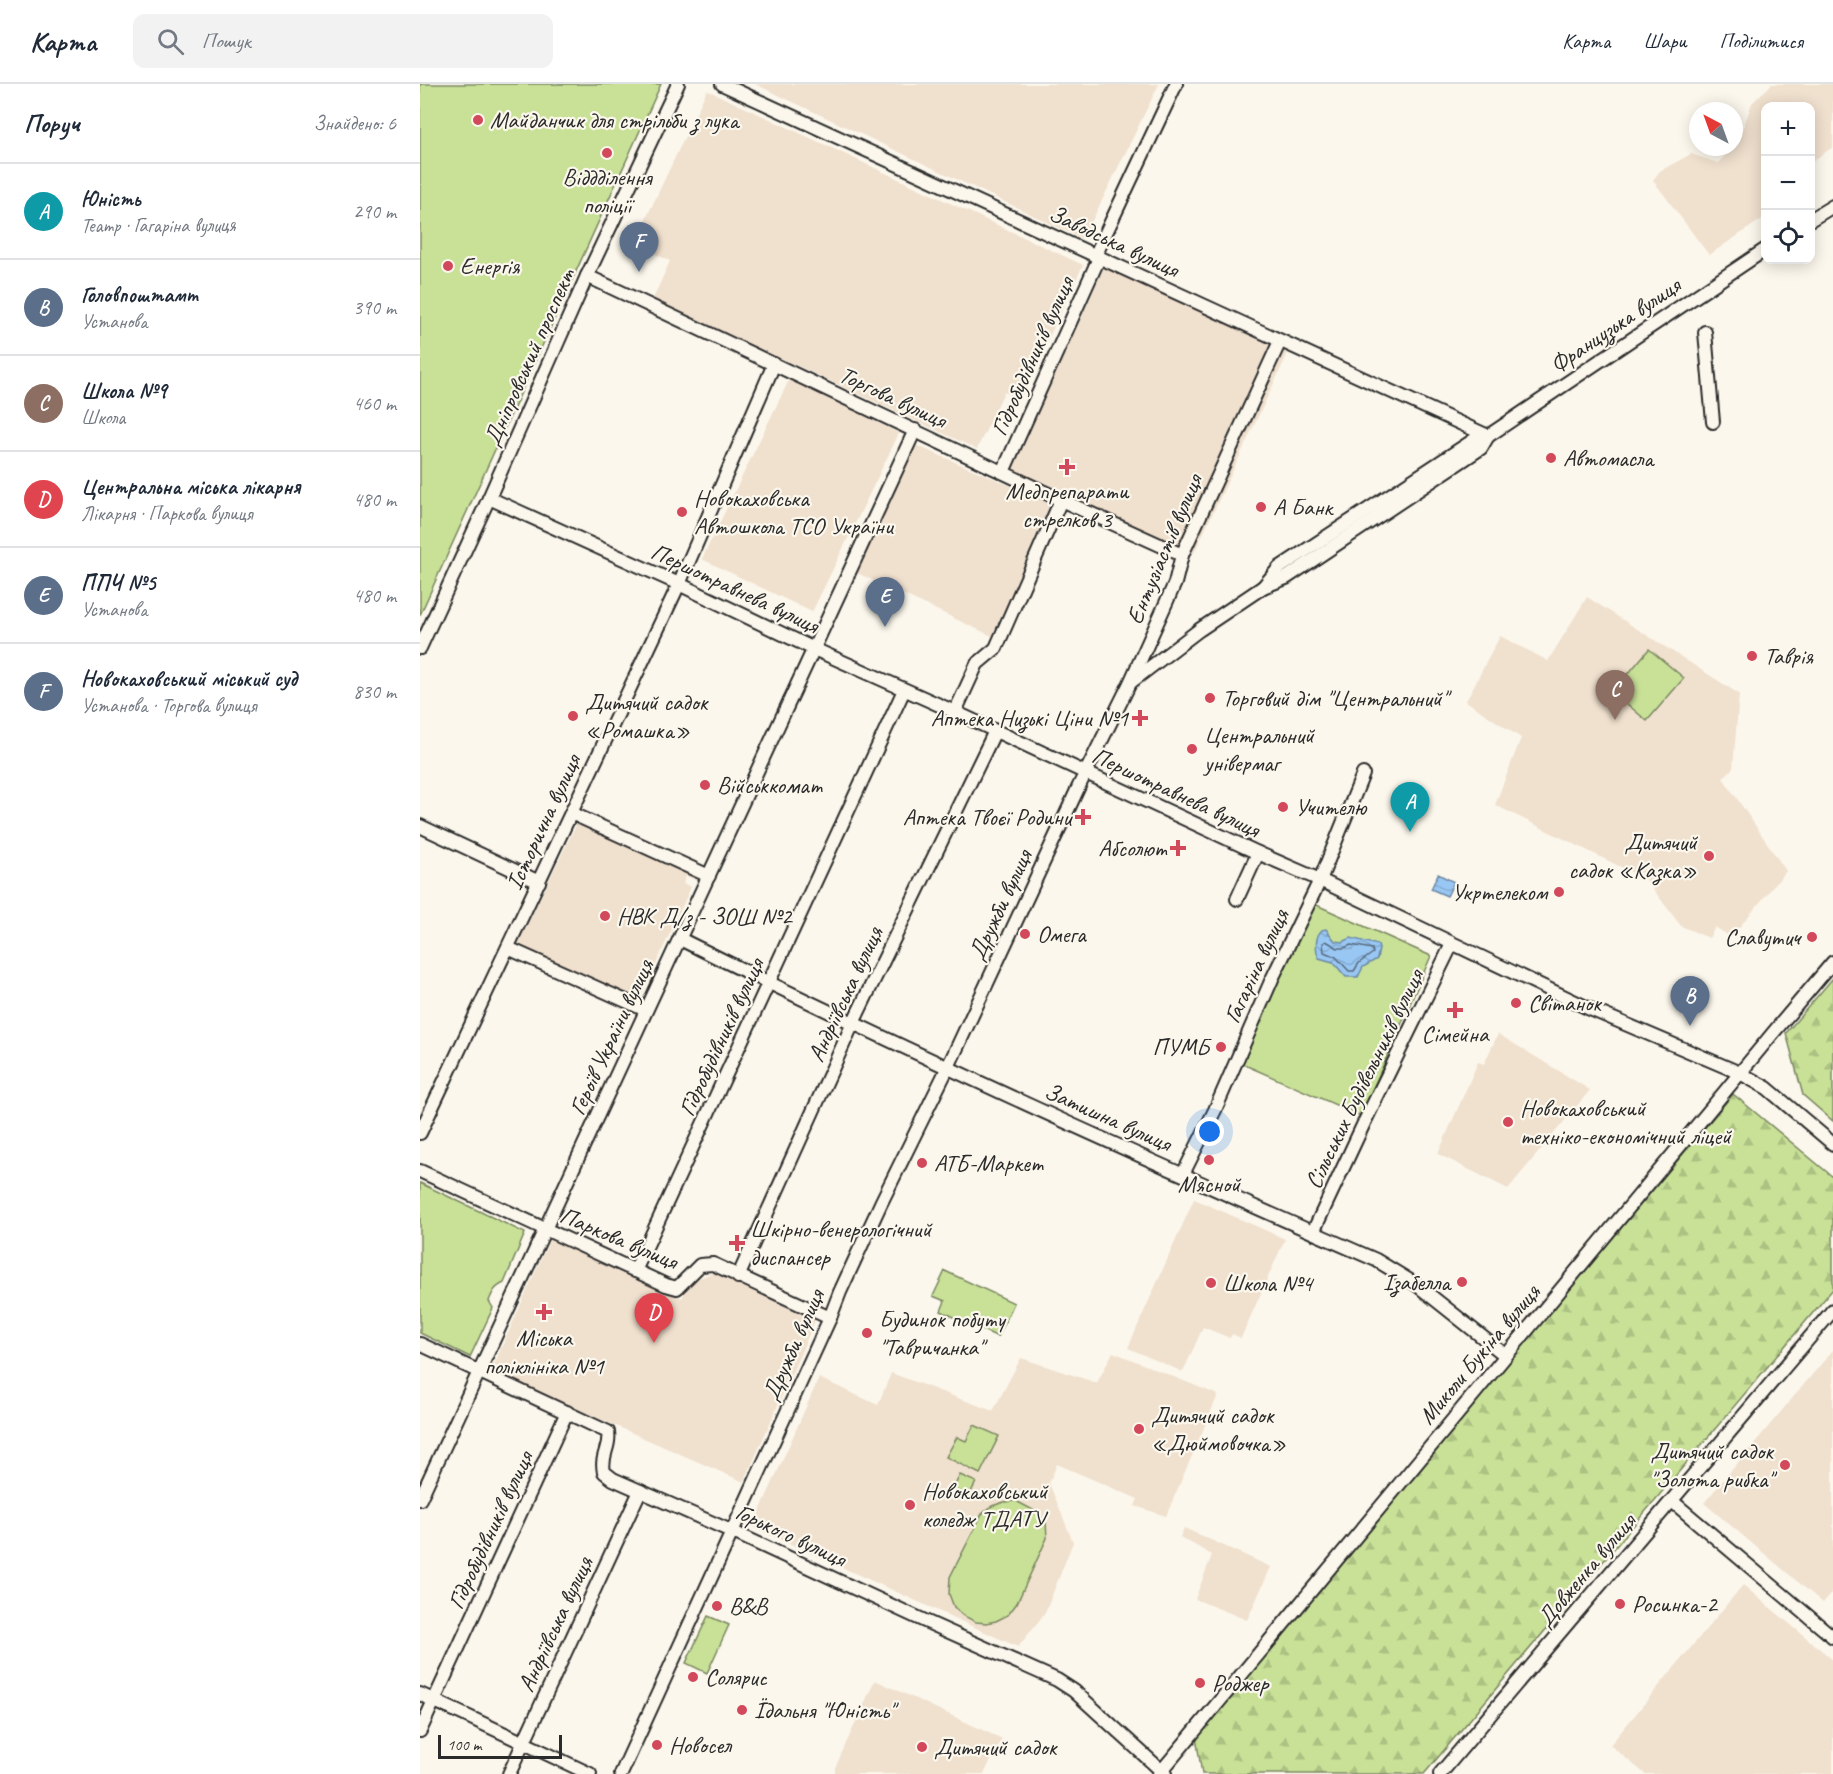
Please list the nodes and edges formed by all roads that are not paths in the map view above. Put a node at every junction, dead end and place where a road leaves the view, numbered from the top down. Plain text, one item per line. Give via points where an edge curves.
1 (678, 84) edge
2 (722, 84) edge
3 (1176, 84) edge
4 (1833, 206) edge
5 (1815, 217) edge
6 (1761, 252) edge
7 (1097, 257) junction
8 (587, 276) junction
9 (1705, 332) dead end
10 (1280, 341) junction
11 (774, 364) junction
12 (1713, 422) dead end
13 (915, 430) junction
14 (1488, 436) junction
15 (1004, 472) junction
16 (489, 498) junction
17 (1061, 500) junction
18 (1182, 555) junction
19 (679, 584) junction
20 (420, 648) edge
21 (814, 649) junction
22 (1130, 682) junction
23 (904, 690) junction
24 (955, 712) junction
25 (994, 731) junction
26 (1086, 773) junction
27 (1363, 774) dead end
28 (571, 813) junction
29 (420, 826) edge
30 (1258, 853) junction
31 (709, 876) junction
32 (1320, 880) junction
33 (539, 882) junction
34 (1236, 899) dead end
35 (680, 939) junction
36 (1452, 944) junction
37 (508, 948) junction
38 (1833, 962) edge
39 (769, 983) junction
40 (646, 1010) junction
41 (853, 1023) junction
42 (948, 1067) junction
43 (1740, 1073) junction
44 (420, 1133) edge
45 (1833, 1144) edge
46 (420, 1171) edge
47 (1183, 1174) junction
48 (544, 1229) junction
49 (1313, 1232) junction
50 (635, 1271) junction
51 (738, 1277) junction
52 (1833, 1310) edge
53 (830, 1318) junction
54 (420, 1344) edge
55 (1505, 1355) junction
56 (479, 1372) junction
57 (567, 1412) junction
58 (640, 1491) junction
59 (420, 1499) edge
60 (1671, 1501) junction
61 (731, 1531) junction
62 (1833, 1638) edge
63 (420, 1694) edge
64 (434, 1701) junction
65 (420, 1731) edge
66 (523, 1743) junction
67 (1162, 1773) edge
68 (509, 1774) edge
69 (590, 1774) edge
70 (621, 1774) edge
71 (1440, 1774) edge

1 - 8 street, Дніпровський проспект
2 - 7 street, Заводська вулиця
3 - 7 street, Гідробудівників вулиця
4 - 5 street
6 - 14 street, Французька вулиця
7 - 10 street, Заводська вулиця
7 - 15 street, Гідробудівників вулиця
8 - 11 street, Торгова вулиця
8 - 16 street, Дніпровський проспект
9 - 12 street
10 - 14 street, Заводська вулиця
10 - 18 street, Ентузіастів вулиця
11 - 13 street, Торгова вулиця
11 - 19 street, Історична вулиця
13 - 15 street, Торгова вулиця
13 - 21 street, Героїв України вулиця
14 - 22 street, Французька вулиця via 1481,448 1286,578 1263,587
15 - 17 street, Торгова вулиця
16 - 19 street, Першотравнева вулиця
16 - 20 street, Дніпровський проспект
17 - 18 street, Торгова вулиця
17 - 24 street via 996,648 977,664
18 - 22 street, Ентузіастів вулиця via 1174,584
19 - 21 street, Першотравнева вулиця
19 - 28 street, Історична вулиця
21 - 23 street, Першотравнева вулиця
21 - 31 street, Героїв України вулиця
22 - 26 street, Ентузіастів вулиця
23 - 24 street, Першотравнева вулиця
23 - 39 street, Гідробудівників вулиця
24 - 25 street, Першотравнева вулиця
25 - 26 street, Першотравнева вулиця
25 - 41 street, Андріївська вулиця
26 - 30 street, Першотравнева вулиця
26 - 42 street, Дружби вулиця
27 - 32 street, Гагаріна вулиця
28 - 31 street
28 - 33 street, Історична вулиця
29 - 33 street
30 - 32 street, Першотравнева вулиця
30 - 34 street
31 - 35 street, Героїв України вулиця
32 - 36 street, Першотравнева вулиця
32 - 47 street, Гагаріна вулиця
33 - 37 street, Історична вулиця
35 - 39 street, Затишна вулиця
35 - 40 street, Героїв України вулиця
36 - 43 street, Першотравнева вулиця via 1594,1011
36 - 49 street, Сільських Будівельників вулиця
37 - 40 street
37 - 44 street, Історична вулиця
38 - 43 street, Миколи Букіна вулиця
39 - 41 street, Затишна вулиця
39 - 50 street, Гідробудівників вулиця
40 - 48 street, Героїв України вулиця
41 - 42 street, Затишна вулиця
41 - 51 street, Андріївська вулиця
42 - 47 street, Затишна вулиця
42 - 53 street, Дружби вулиця
43 - 45 street, Першотравнева вулиця via 1767,1088
43 - 55 street, Миколи Букіна вулиця
46 - 48 street, Паркова вулиця
47 - 49 street, Затишна вулиця
48 - 50 street, Паркова вулиця
48 - 56 street, Героїв України вулиця
49 - 55 street, Затишна вулиця via 1376,1260 1417,1285
50 - 51 street, Паркова вулиця via 677,1288 699,1265 713,1264
51 - 53 street, Паркова вулиця
52 - 60 street, Довженка вулиця
53 - 61 street, Дружби вулиця
54 - 56 street, Горького вулиця
55 - 67 street, Миколи Букіна вулиця
56 - 57 street, Горького вулиця
56 - 59 street, Героїв України вулиця
57 - 58 street, Горького вулиця via 608,1432 604,1472
57 - 64 street, Гідробудівників вулиця
58 - 61 street, Горького вулиця
58 - 66 street, Андріївська вулиця
60 - 62 street
60 - 71 street, Довженка вулиця
61 - 67 street, Горького вулиця via 1057,1680 1074,1690
61 - 70 street, Дружби вулиця
63 - 64 street
64 - 65 street, Гідробудівників вулиця
64 - 66 street
66 - 68 street, Андріївська вулиця
66 - 69 street

